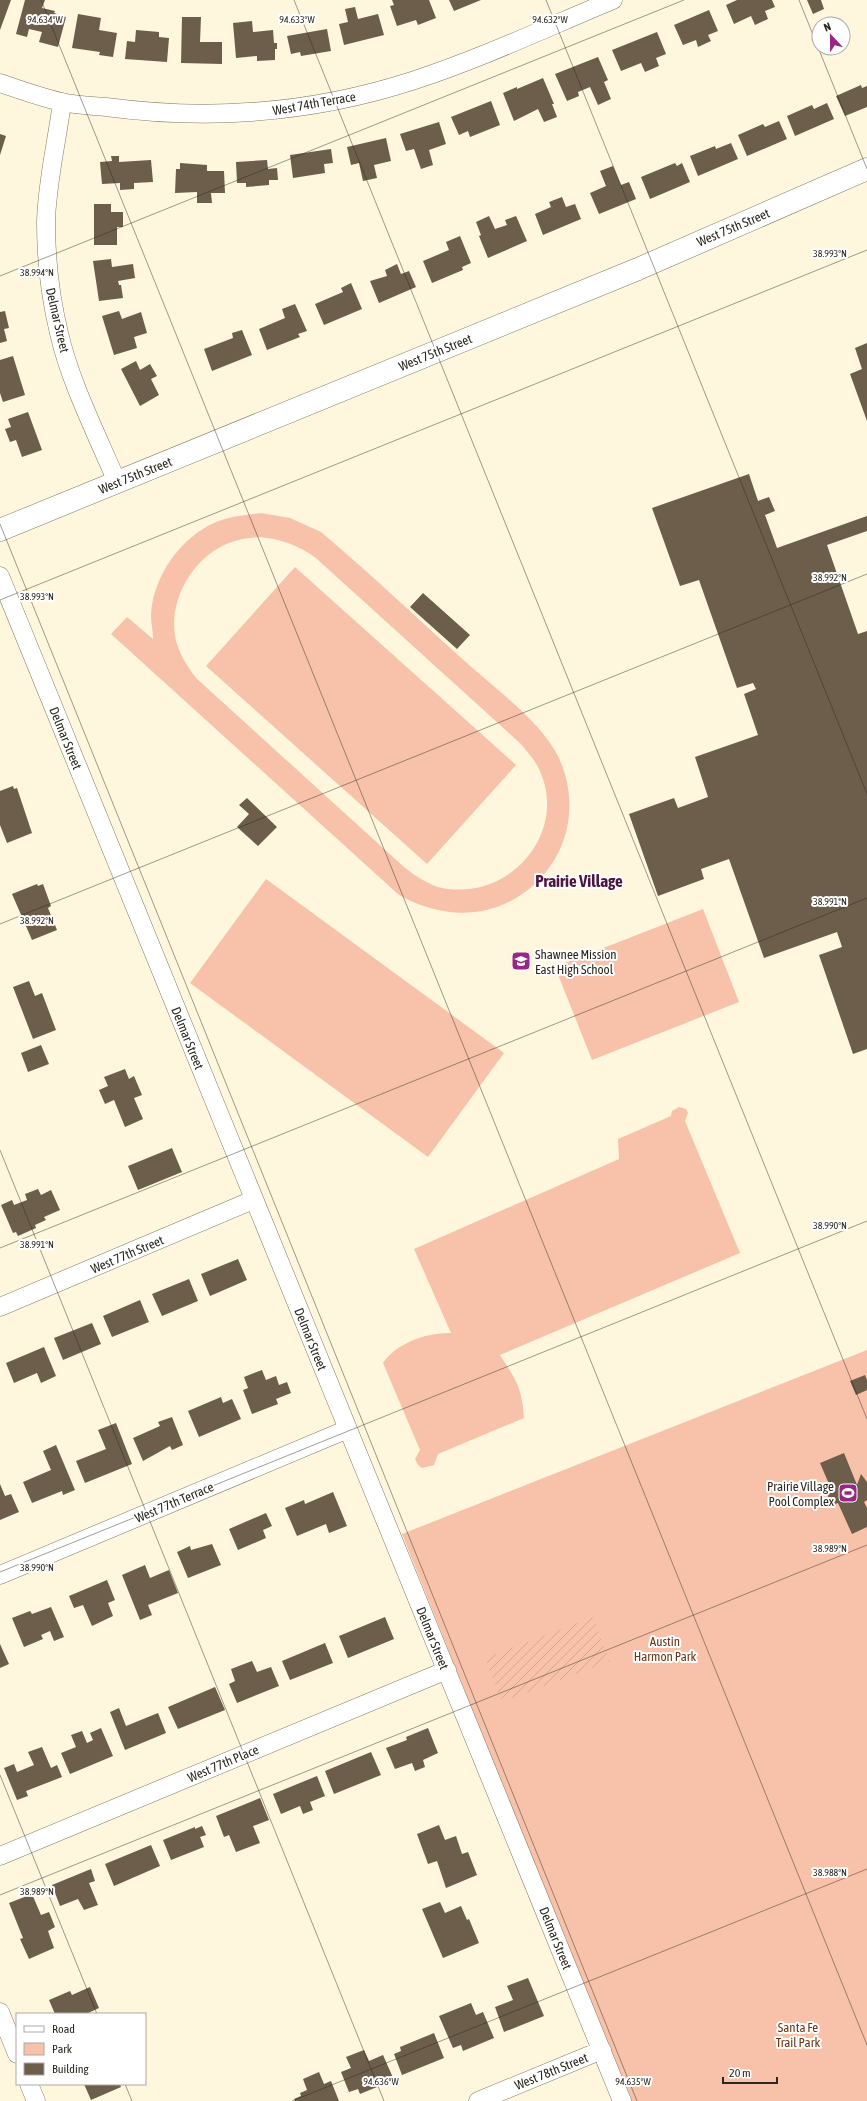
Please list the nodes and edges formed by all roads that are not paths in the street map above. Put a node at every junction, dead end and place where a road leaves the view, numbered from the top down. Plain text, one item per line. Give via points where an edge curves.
1 (613, 0) edge
2 (0, 83) edge
3 (62, 102) junction
4 (867, 169) edge
5 (117, 482) junction
6 (0, 530) edge
7 (0, 576) edge
8 (253, 1200) junction
9 (0, 1307) edge
10 (348, 1429) junction
11 (0, 1575) edge
12 (447, 1670) junction
13 (0, 1856) edge
14 (0, 2012) edge
15 (602, 2050) junction
16 (16, 2052) edge
17 (29, 2085) edge
18 (36, 2101) edge
19 (478, 2101) edge
20 (622, 2101) edge

1 - 3 street, West 74th Terrace via 468,61 414,80 328,102 249,113 195,114 139,112
2 - 3 street, West 74th Terrace
3 - 5 street, Delmar Street via 49,183 46,222 48,278 59,334 70,370
4 - 5 main road, West 75th Street via 638,269
5 - 6 main road, West 75th Street
7 - 8 street, Delmar Street
8 - 9 street, West 77th Street
8 - 10 street, Delmar Street
10 - 11 street, West 77th Terrace
10 - 12 street, Delmar Street
12 - 13 street, West 77th Place
12 - 15 street, Delmar Street
14 - 16 street
15 - 19 street, West 78th Street
15 - 20 street, Delmar Street
17 - 18 street

